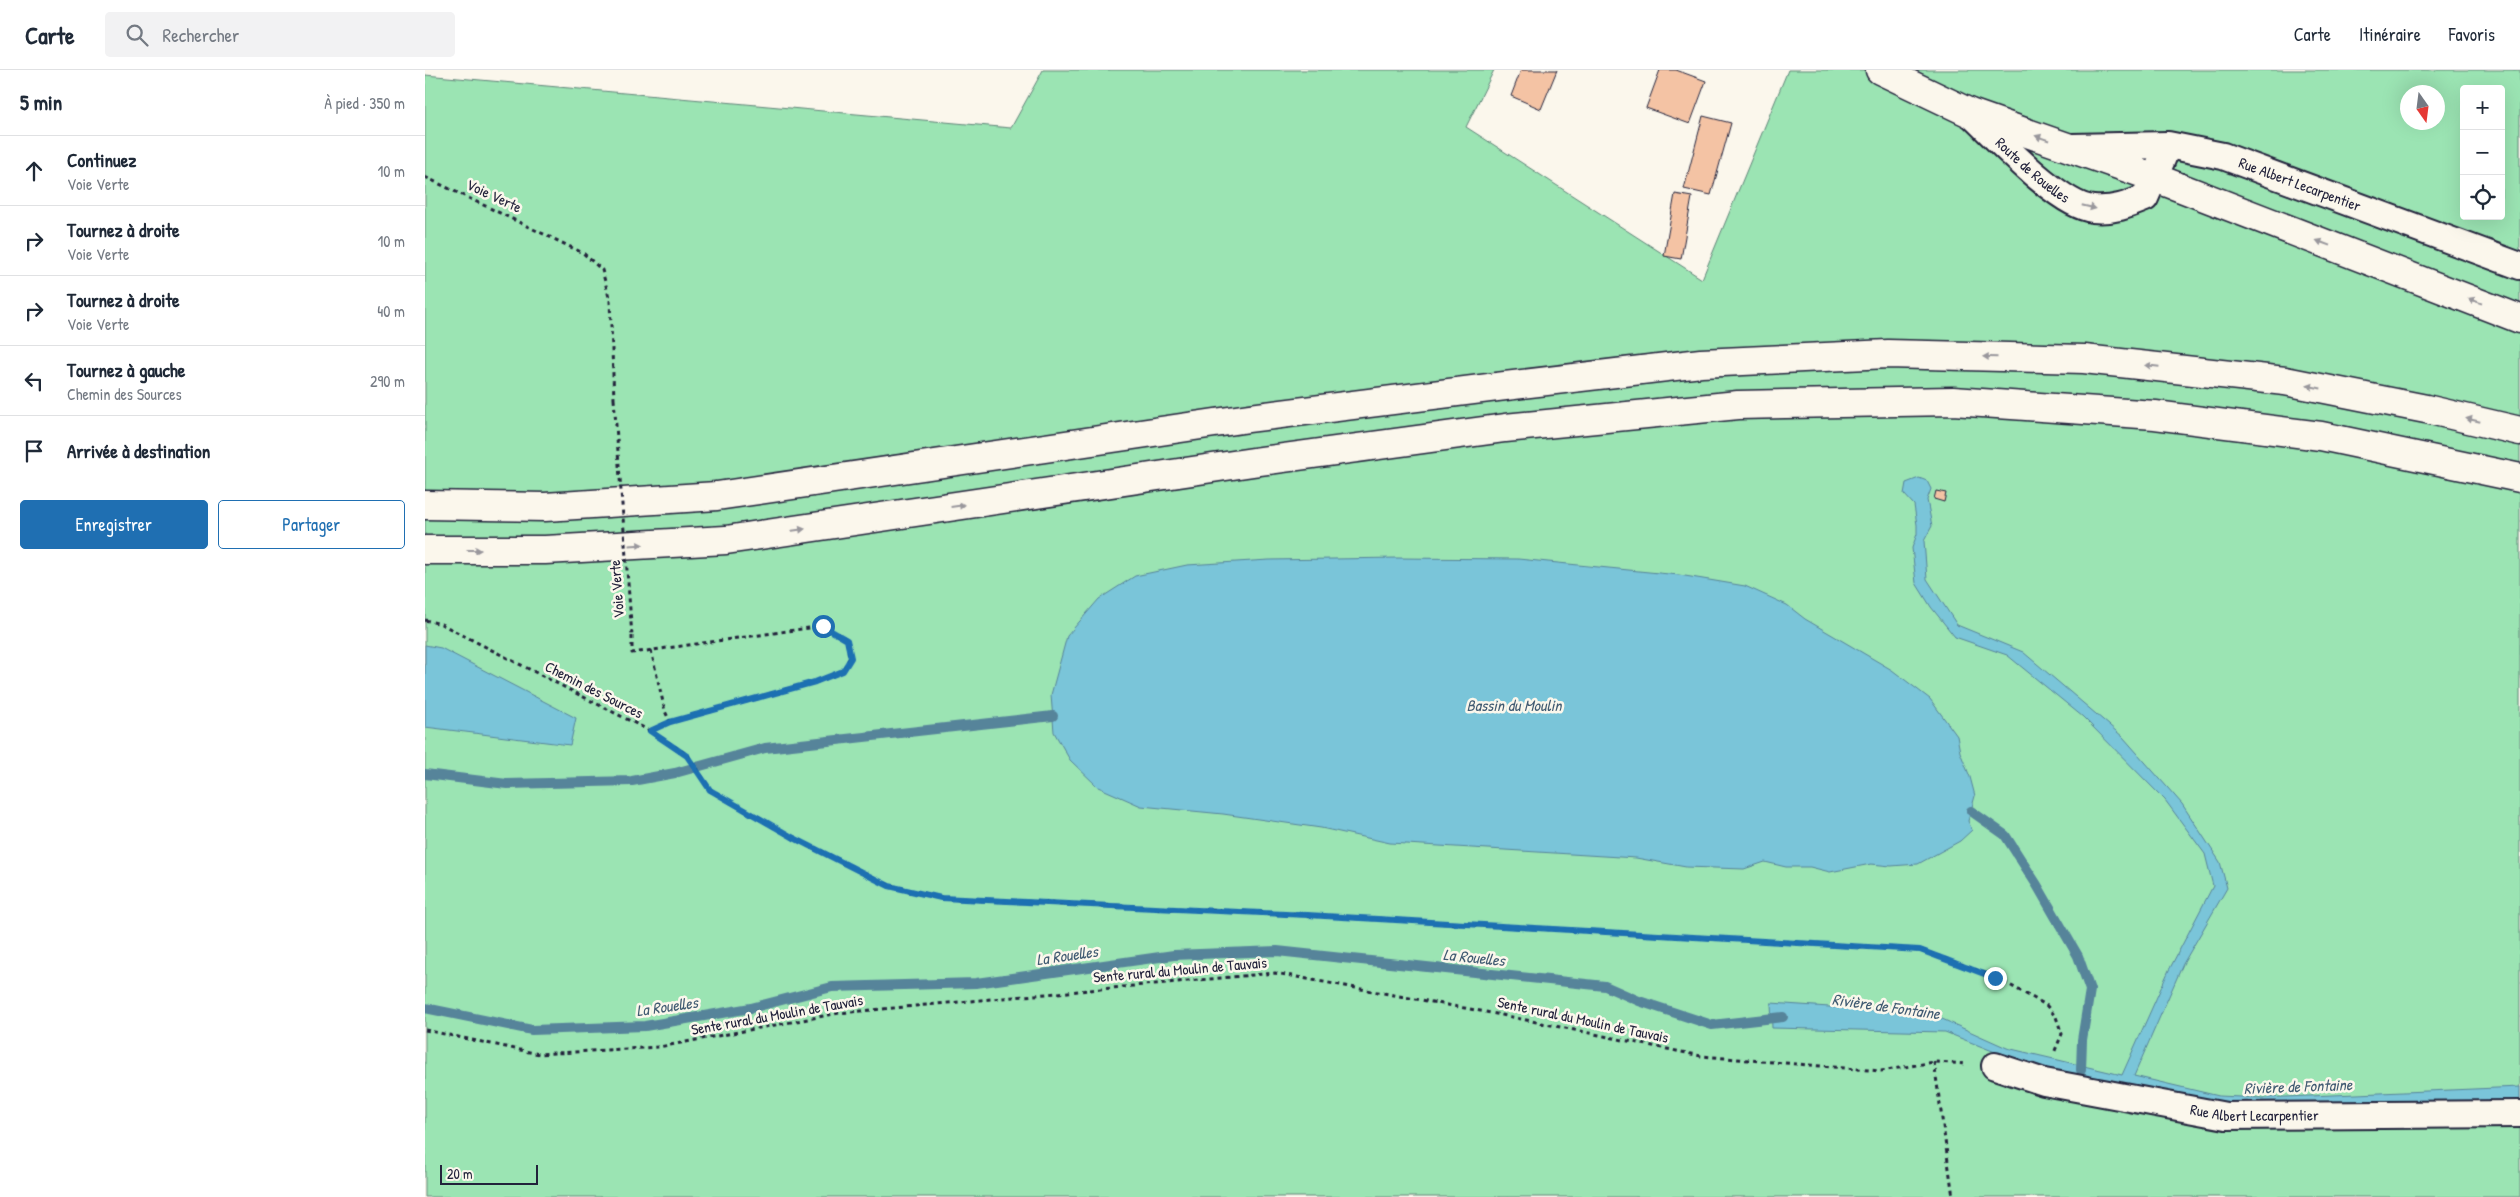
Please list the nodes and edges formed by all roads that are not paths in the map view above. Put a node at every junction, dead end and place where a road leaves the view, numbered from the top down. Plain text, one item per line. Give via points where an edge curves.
1 (1880, 70) edge
2 (1970, 113) junction
3 (2168, 145) junction
4 (2070, 148) junction
5 (2153, 177) junction
6 (2520, 266) edge
7 (2520, 319) edge
8 (2520, 431) edge
9 (2520, 478) edge
10 (425, 505) edge
11 (425, 550) edge
12 (1995, 1066) road end
13 (2520, 1114) edge

1 - 2 main road, Route de Rouelles
4 -> 2 main road
2 -> 5 street, Route de Rouelles via 2068,200 2092,209 2117,209 2145,198
3 - 4 street, Rue Albert Lecarpentier
3 - 5 street, Route de Rouelles
3 - 6 street, Rue Albert Lecarpentier via 2223,156
4 - 5 main road
7 -> 5 main road
8 -> 10 main road via 2426,408 2285,381 2084,359 1888,354 1701,363 1505,386 1239,420 717,496 545,506
11 -> 9 main road via 545,550 726,540 1505,428 1738,405 1953,401 2155,415 2321,436
12 - 13 street, Rue Albert Lecarpentier via 2043,1082 2226,1116

